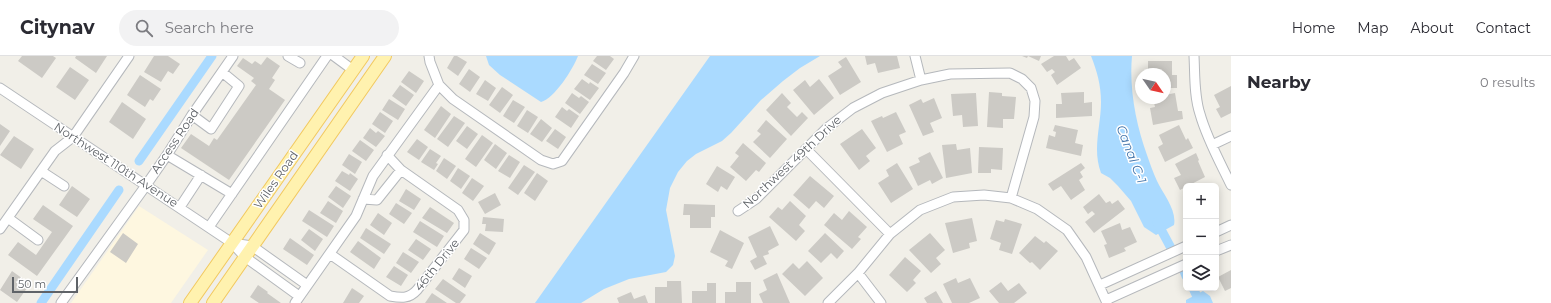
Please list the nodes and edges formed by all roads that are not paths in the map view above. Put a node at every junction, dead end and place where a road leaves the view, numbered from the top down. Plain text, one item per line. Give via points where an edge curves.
1 (129, 56) edge
2 (233, 56) edge
3 (288, 56) edge
4 (327, 56) edge
5 (334, 56) edge
6 (363, 56) edge
7 (385, 56) edge
8 (429, 56) edge
9 (634, 56) edge
10 (915, 56) edge
11 (1194, 56) edge
12 (300, 63) dead end
13 (353, 70) junction
14 (222, 72) junction
15 (921, 80) junction
16 (438, 85) junction
17 (0, 88) edge
18 (355, 98) junction
19 (192, 115) junction
20 (1231, 136) edge
21 (73, 137) junction
22 (1212, 145) junction
23 (806, 149) junction
24 (167, 155) junction
25 (387, 155) junction
26 (401, 170) junction
27 (41, 171) junction
28 (201, 176) junction
29 (146, 185) junction
30 (1231, 185) edge
31 (64, 186) dead end
32 (232, 194) junction
33 (1011, 198) junction
34 (363, 199) junction
35 (180, 207) junction
36 (738, 211) dead end
37 (8, 218) junction
38 (1231, 225) edge
39 (209, 228) junction
40 (0, 229) edge
41 (1219, 231) edge
42 (890, 234) junction
43 (38, 240) dead end
44 (232, 243) junction
45 (1231, 245) edge
46 (252, 246) junction
47 (1183, 247) edge
48 (1219, 250) edge
49 (330, 254) junction
50 (245, 257) junction
51 (1183, 265) edge
52 (858, 273) junction
53 (307, 286) junction
54 (1100, 286) junction
55 (297, 300) edge
56 (1107, 302) edge
57 (61, 303) edge
58 (190, 303) edge
59 (213, 303) edge
60 (828, 303) edge
61 (880, 303) edge

1 - 21 street
2 - 14 street, Access Road
3 - 12 street
4 - 32 street
5 - 13 street
6 - 13 main road, Wiles Road
7 - 18 main road, Wiles Road
8 - 16 street
9 - 16 street via 575,143 562,160 553,164 535,156 453,99
10 - 15 street
11 - 22 street via 1200,114
13 - 18 main road via 357,85
13 - 44 main road, Wiles Road
14 - 19 street, Access Road
14 - 19 street via 239,86 211,129
15 - 23 street, Northwest 49th Drive via 882,93 853,108 827,128
15 - 33 street, Northwest 49th Drive via 950,74 1010,74 1022,79 1031,88 1035,101 1034,117
16 - 25 street
17 - 21 street, Northwest 110th Avenue
18 - 46 main road, Wiles Road
19 - 24 street, Access Road
20 - 22 street
21 - 27 street via 55,151
21 - 29 street, Northwest 110th Avenue
22 - 30 street
23 - 36 street, Northwest 49th Drive via 756,199
23 - 42 street
24 - 28 street
24 - 29 street, Access Road
25 - 26 street, 46th Drive
25 - 34 street via 373,176
26 - 34 street via 377,200
26 - 49 street, 46th Drive via 458,210 464,220 464,230 412,296 402,299 390,296
27 - 31 street
27 - 37 street
28 - 32 street
28 - 35 street
29 - 35 street, Northwest 110th Avenue
29 - 57 street, Access Road
32 - 39 street
33 - 42 street via 984,195 953,197 920,210
33 - 54 street via 1037,209 1067,230 1086,256
34 - 49 street via 356,216
35 - 39 street, Northwest 110th Avenue
37 - 40 street
37 - 43 street
38 - 41 street
39 - 44 street, Northwest 110th Avenue
42 - 52 street
44 - 46 street, Northwest 110th Avenue
44 - 50 street, Northwest 110th Avenue
44 - 58 main road, Wiles Road
45 - 48 street
46 - 50 main road, Wiles Road
46 - 53 street
47 - 54 street
49 - 53 street
50 - 55 street, Northwest 110th Avenue
50 - 59 main road, Wiles Road
51 - 56 street
52 - 60 street
52 - 61 street
53 - 55 street
54 - 56 street

